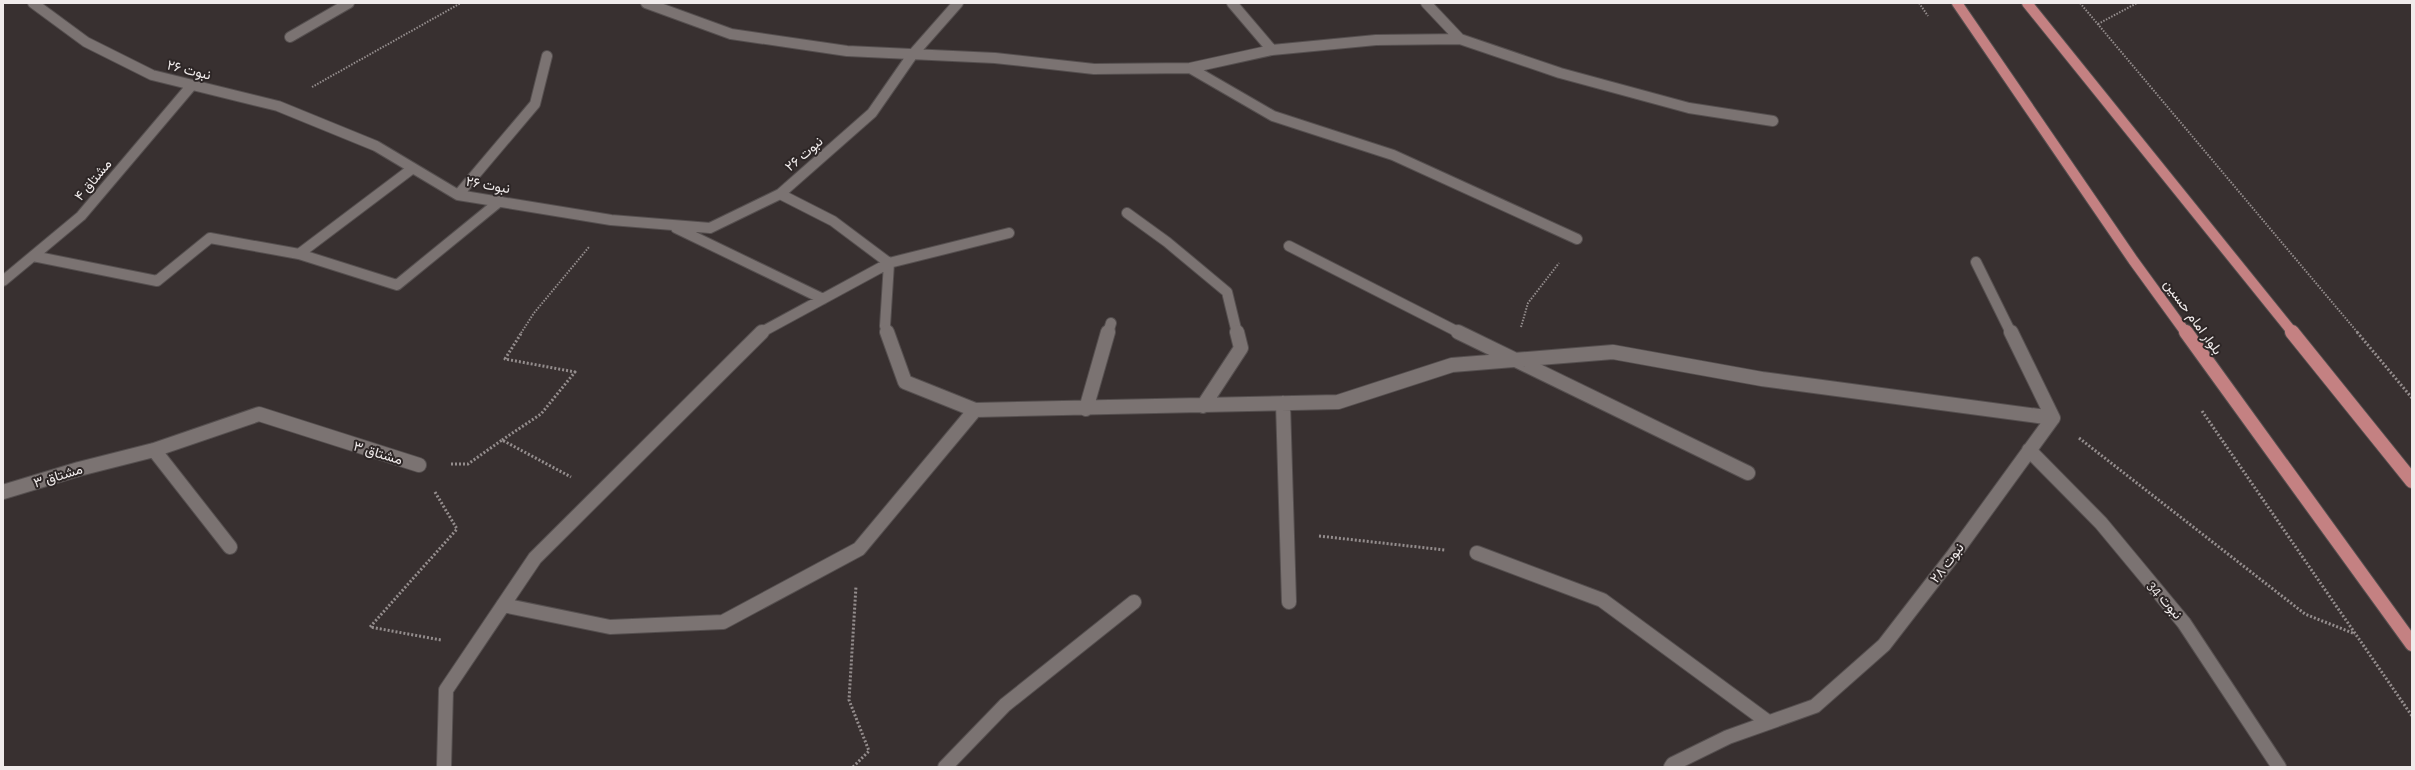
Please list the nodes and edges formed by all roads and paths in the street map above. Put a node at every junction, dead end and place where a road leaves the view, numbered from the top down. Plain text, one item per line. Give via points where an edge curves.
1 (33, 3) edge
2 (349, 3) edge
3 (461, 3) edge
4 (646, 3) edge
5 (958, 3) edge
6 (1232, 3) edge
7 (1426, 3) edge
8 (1957, 3) edge
9 (2027, 3) edge
10 (2080, 3) edge
11 (2137, 3) edge
12 (2098, 24) junction
13 (290, 36) dead end
14 (1460, 40) junction
15 (1272, 50) junction
16 (913, 54) junction
17 (547, 56) dead end
18 (1190, 68) junction
19 (192, 85) junction
20 (278, 106) junction
21 (1773, 122) dead end
22 (413, 168) junction
23 (780, 194) junction
24 (458, 195) junction
25 (500, 202) junction
26 (1127, 213) dead end
27 (611, 220) junction
28 (670, 225) junction
29 (1009, 233) dead end
30 (1578, 239) joint
31 (1289, 246) dead end
32 (299, 254) junction
33 (33, 256) junction
34 (1976, 262) dead end
35 (889, 263) junction
36 (3, 281) edge
37 (824, 299) junction
38 (1111, 323) dead end
39 (1512, 360) junction
40 (2412, 398) edge
41 (1283, 403) junction
42 (1203, 406) junction
43 (1086, 409) junction
44 (975, 410) junction
45 (2053, 418) junction
46 (502, 440) junction
47 (154, 450) junction
48 (2029, 450) junction
49 (419, 465) junction
50 (1748, 473) dead end
51 (2412, 481) edge
52 (3, 492) edge
53 (600, 492) junction
54 (1287, 532) junction
55 (230, 546) dead end
56 (858, 549) junction
57 (1477, 553) joint
58 (1134, 602) dead end
59 (1289, 602) dead end
60 (503, 605) junction
61 (2356, 635) dead end
62 (2412, 644) edge
63 (476, 646) junction
64 (1768, 722) junction
65 (444, 767) edge
66 (853, 767) edge
67 (945, 767) edge
68 (1671, 767) edge
69 (2278, 767) edge

1 - 19 street, نبوت ۲۶ via 86,42 152,75
2 - 13 street
3 - 20 path
4 - 16 street via 731,34 846,51
5 - 16 street, نبوت ۲۶
6 - 15 street
7 - 14 street
8 - 62 main road, بلوار امام حسین via 2134,260
9 - 51 main road
10 - 12 path
11 - 12 path
12 - 40 path
14 - 15 street via 1376,40
14 - 21 street via 1560,73 1689,108
15 - 18 street
16 - 18 street via 995,58 1094,69
16 - 23 street, نبوت ۲۶ via 872,113
17 - 24 street via 535,104
18 - 30 street via 1273,116 1393,155
19 - 20 street, نبوت ۲۶
19 - 33 street, مشتاق ۴ via 81,216
20 - 22 street, نبوت ۲۶ via 376,146
22 - 24 street, نبوت ۲۶
22 - 32 street
23 - 28 street, نبوت ۲۶ via 710,228
23 - 35 street via 833,221
24 - 25 street, نبوت ۲۶
25 - 27 street, نبوت ۲۶
25 - 32 street via 397,286
26 - 42 street via 1167,242 1227,292 1241,348
27 - 28 street, نبوت ۲۶
27 - 46 path, مشتاق ۳ via 534,313 505,359 575,372 541,414
28 - 37 street
29 - 35 street
30 - 39 path via 1528,303
31 - 39 street
32 - 33 street via 210,238 157,281
33 - 36 street, مشتاق ۴
34 - 45 street
35 - 37 street
35 - 44 street via 885,326 905,382
37 - 53 street via 759,334
38 - 43 street
39 - 41 street via 1452,365 1338,402
39 - 45 street via 1613,352 1762,379
39 - 50 street
41 - 42 street
41 - 54 street
42 - 43 street
43 - 44 street
44 - 56 street
45 - 48 street, نبوت ۲۸
45 - 61 path via 2305,614
46 - 49 path, مشتاق ۳ via 468,464
46 - 53 path
47 - 49 street, مشتاق ۳ via 259,414
47 - 52 street, مشتاق ۳ via 78,469
47 - 55 street
48 - 64 street, نبوت ۲۸ via 1952,557 1884,645 1815,706
48 - 69 street, نبوت 34 via 2101,523 2184,623
49 - 63 path via 457,529 370,627
53 - 60 street via 535,558
54 - 57 path
54 - 59 street
56 - 60 street via 723,622 610,627
56 - 66 path via 849,700 869,751
57 - 64 street via 1602,600
58 - 67 street via 1005,705
60 - 63 street
63 - 65 street via 446,690
64 - 68 street, نبوت ۲۸ via 1728,737

